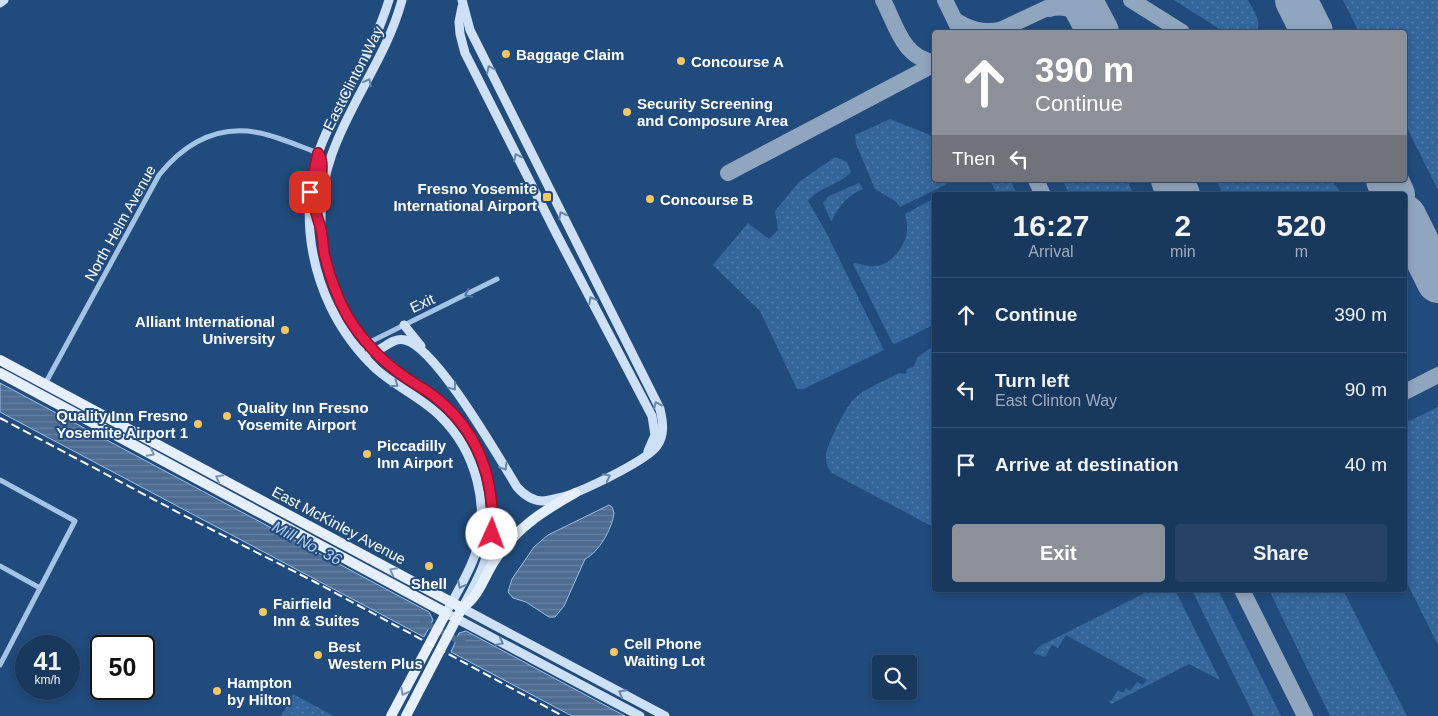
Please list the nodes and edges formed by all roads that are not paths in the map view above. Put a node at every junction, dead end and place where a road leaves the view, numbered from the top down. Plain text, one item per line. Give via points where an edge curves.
1 (4, 0) edge
2 (389, 0) edge
3 (402, 0) edge
4 (462, 2) edge
5 (0, 3) edge
6 (318, 153) junction
7 (321, 231) junction
8 (584, 258) junction
9 (572, 264) junction
10 (497, 279) dead end
11 (404, 325) junction
12 (368, 343) junction
13 (360, 351) junction
14 (375, 352) junction
15 (0, 360) edge
16 (433, 361) junction
17 (0, 368) edge
18 (0, 373) edge
19 (45, 384) junction
20 (640, 461) junction
21 (0, 480) edge
22 (218, 489) junction
23 (575, 493) junction
24 (302, 522) junction
25 (0, 566) edge
26 (40, 588) junction
27 (451, 602) junction
28 (462, 608) junction
29 (446, 613) junction
30 (457, 619) junction
31 (0, 648) edge
32 (7, 652) junction
33 (0, 665) edge
34 (391, 716) edge
35 (406, 716) edge
36 (640, 716) edge
37 (665, 716) edge

1 - 5 main road
2 - 6 main road, East Clinton Way via 375,40
7 -> 3 main road, East Clinton Way via 323,192 331,156 385,49
8 -> 4 main road via 470,30
9 -> 4 main road via 465,53 459,28
6 - 7 main road via 322,162 316,214
6 - 13 main road, East Clinton Way via 310,192 313,254 320,282 333,312
6 - 19 street, North Helm Avenue via 269,136 239,131 199,140 178,154 156,182
7 - 12 main road, East Clinton Way via 326,261 337,293 348,316
8 - 9 main road
20 -> 8 main road via 660,440 663,425 660,409
20 -> 9 main road via 653,442 652,416
10 -> 11 street, Exit
11 - 12 street, Exit
11 - 16 main road
12 - 13 street, Exit
12 - 14 main road, East Clinton Way
13 - 14 main road
13 -> 27 main road, East Clinton Way via 386,378 440,416 456,434 472,466 481,500 480,536 470,568
14 - 16 main road via 391,342 404,340 416,345
14 - 28 main road, East Clinton Way via 455,415 471,437 486,471 493,508 490,546 482,570
15 - 19 main road, East McKinley Avenue
16 -> 23 main road via 463,401 521,493 542,501
17 - 19 main road via 38,387
18 -> 22 main road, East McKinley Avenue
24 -> 19 main road, East McKinley Avenue
23 -> 20 main road
21 - 26 street via 75,521
22 - 24 main road via 247,499 295,524
22 - 29 main road, East McKinley Avenue
23 - 28 main road via 520,530 497,557 473,600
27 -> 24 main road, East McKinley Avenue
25 - 26 street
26 - 32 street
27 - 28 main road, East McKinley Avenue
27 - 29 main road, East Clinton Way
28 - 30 main road
37 -> 28 main road, East McKinley Avenue
29 - 30 main road, East McKinley Avenue
29 -> 34 main road
30 - 35 main road
30 -> 36 main road, East McKinley Avenue
31 - 32 street
32 - 33 street

